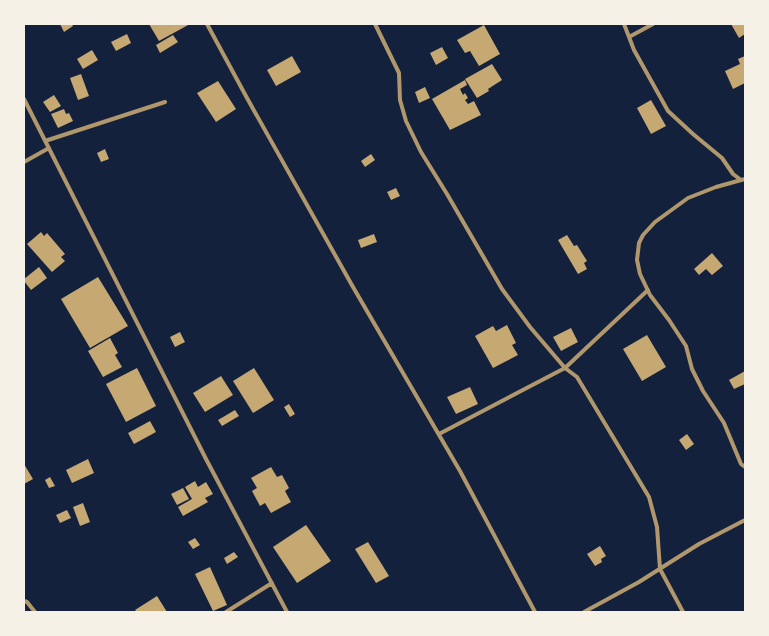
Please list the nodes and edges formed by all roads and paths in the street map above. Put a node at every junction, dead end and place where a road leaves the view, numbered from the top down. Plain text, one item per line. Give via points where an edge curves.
1 (207, 24) edge
2 (375, 24) edge
3 (624, 24) edge
4 (653, 24) edge
5 (629, 37) junction
6 (24, 99) edge
7 (165, 102) dead end
8 (45, 140) junction
9 (49, 148) junction
10 (24, 162) edge
11 (743, 180) edge
12 (648, 290) junction
13 (565, 368) junction
14 (438, 434) junction
15 (745, 468) edge
16 (745, 520) edge
17 (660, 569) junction
18 (272, 583) junction
19 (24, 601) edge
20 (35, 612) edge
21 (226, 612) edge
22 (287, 612) edge
23 (535, 612) edge
24 (584, 612) edge
25 (683, 612) edge

1 - 14 street
2 - 13 street via 398,73 400,100 406,121 421,152 502,289
3 - 5 street
4 - 5 street
5 - 11 street via 668,110 722,158 733,174
6 - 8 street
7 - 8 street
8 - 9 street
9 - 10 street
9 - 18 street via 206,459
11 - 12 street via 688,198 655,222 643,235 639,243 637,260 640,274
12 - 13 street
12 - 15 street via 686,346 692,369 724,423
13 - 14 street
13 - 17 street via 577,377 649,497 657,527
14 - 23 street via 460,470
16 - 17 street via 699,544
17 - 24 street
17 - 25 street
18 - 21 street
18 - 22 street
19 - 20 street

